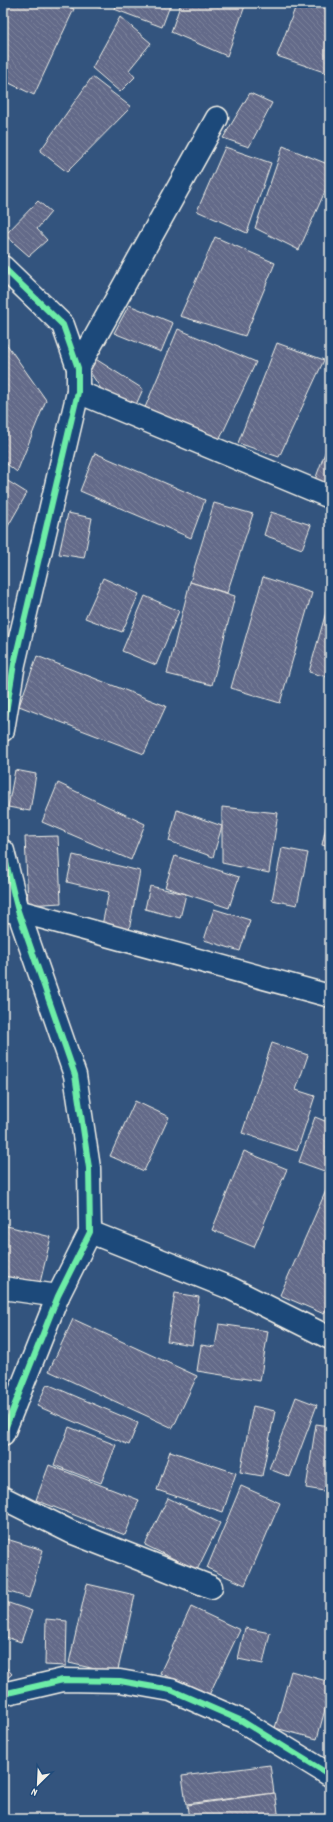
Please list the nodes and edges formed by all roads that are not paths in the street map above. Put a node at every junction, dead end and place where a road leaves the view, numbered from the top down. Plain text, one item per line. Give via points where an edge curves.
1 (217, 118) dead end
2 (3, 267) edge
3 (78, 368) junction
4 (78, 392) junction
5 (330, 497) edge
6 (3, 730) edge
7 (3, 850) edge
8 (10, 911) edge
9 (330, 996) edge
10 (90, 1232) junction
11 (3, 1288) edge
12 (58, 1296) junction
13 (330, 1338) edge
14 (3, 1434) edge
15 (3, 1498) edge
16 (211, 1587) dead end
17 (3, 1694) edge
18 (330, 1775) edge

1 - 3 street
2 - 3 street via 63,325
3 - 4 street
4 - 5 street
4 - 6 street via 14,664
7 - 8 street
8 - 9 street
8 - 10 street via 75,1074 89,1168
10 - 12 street
10 - 13 street via 230,1288
11 - 12 street
12 - 14 street
15 - 16 street via 71,1532
17 - 18 street via 62,1680 120,1681 171,1690 242,1721

